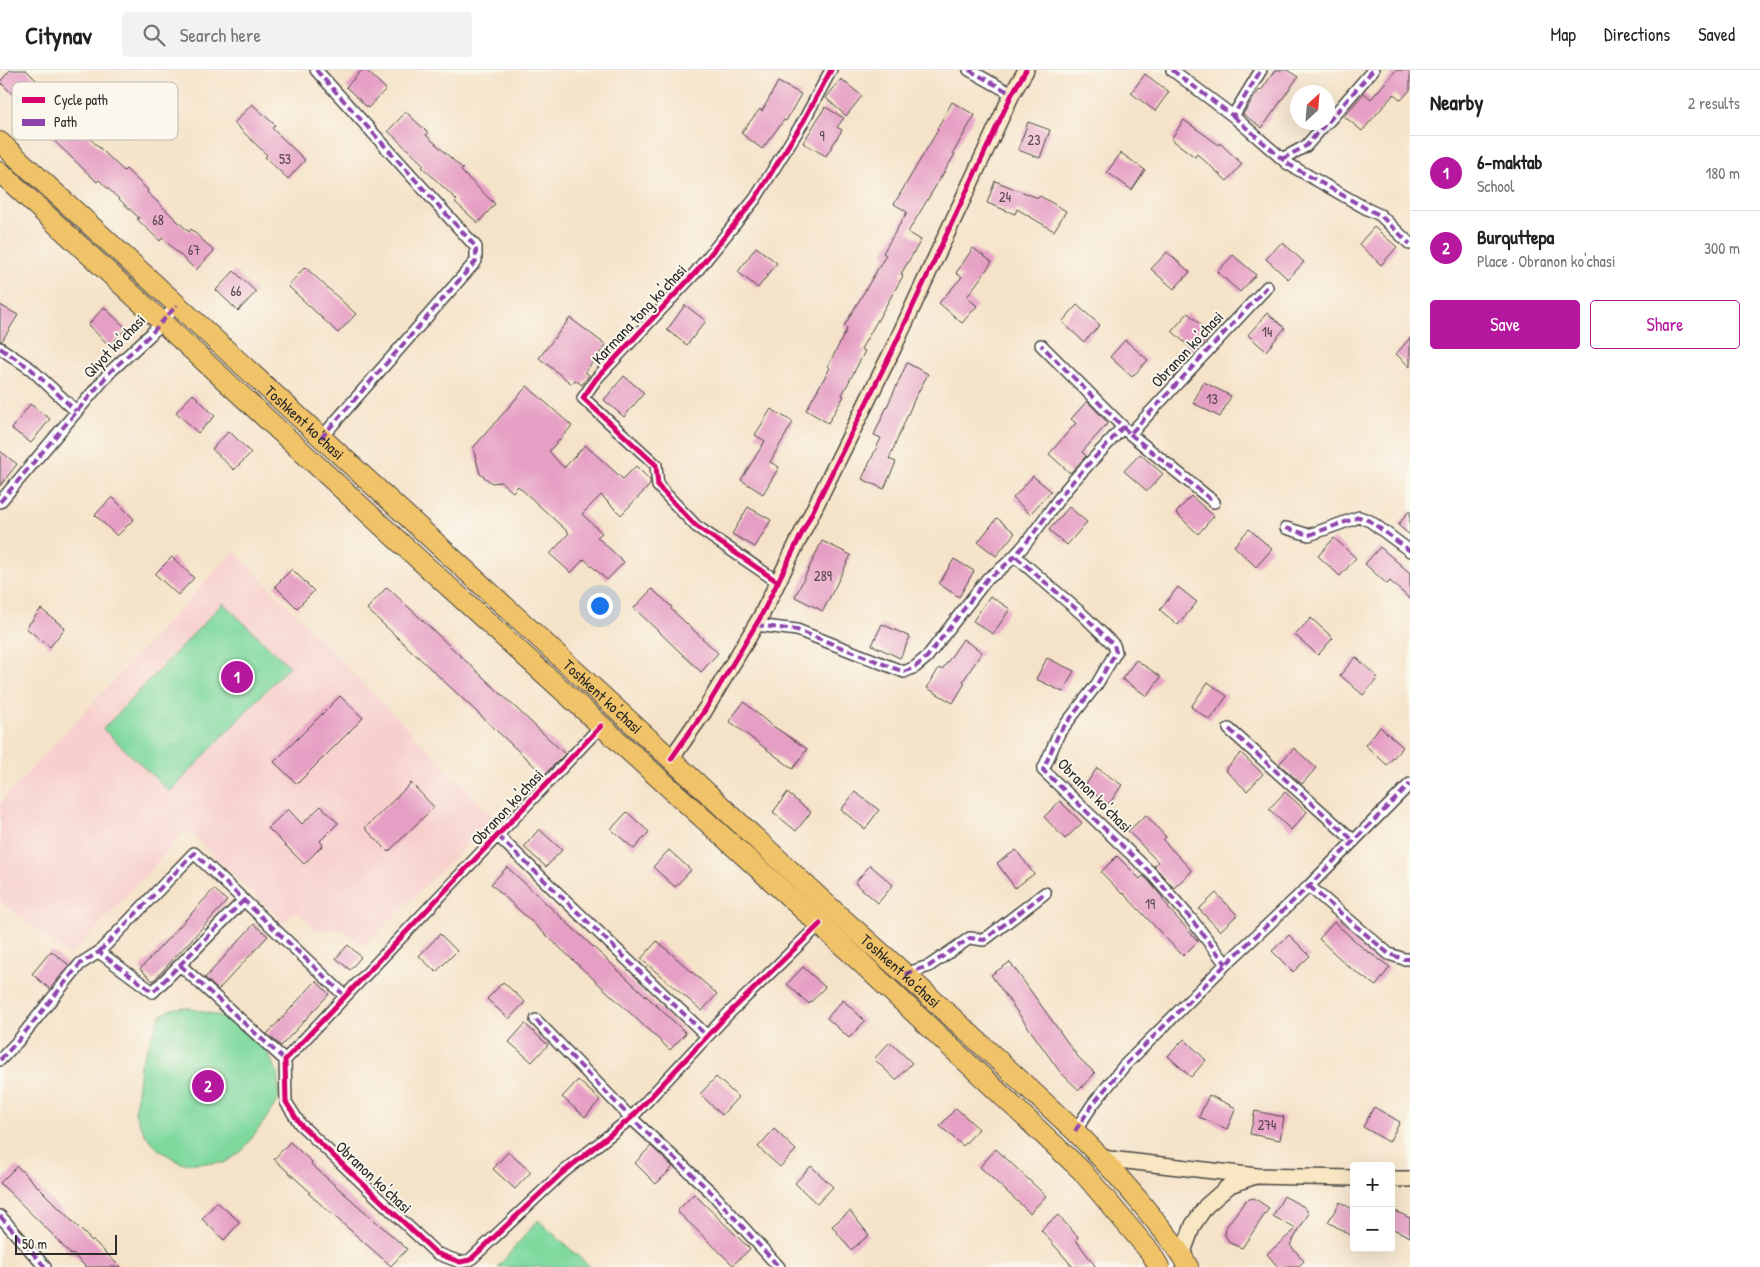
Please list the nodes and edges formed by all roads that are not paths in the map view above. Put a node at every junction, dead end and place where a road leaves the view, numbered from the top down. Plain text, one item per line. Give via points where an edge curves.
1 (316, 70) edge
2 (831, 70) edge
3 (969, 70) edge
4 (1026, 70) edge
5 (1172, 70) edge
6 (1261, 70) edge
7 (1373, 70) edge
8 (1012, 94) junction
9 (1335, 113) edge
10 (1233, 116) junction
11 (1320, 130) edge
12 (0, 142) edge
13 (1282, 159) junction
14 (0, 172) edge
15 (1410, 244) edge
16 (1267, 287) dead end
17 (177, 305) junction
18 (161, 321) junction
19 (1041, 344) dead end
20 (0, 348) edge
21 (76, 411) junction
22 (1127, 430) junction
23 (321, 438) junction
24 (0, 502) edge
25 (1214, 502) dead end
26 (1286, 528) dead end
27 (1410, 552) edge
28 (1016, 557) junction
29 (778, 582) junction
30 (756, 625) junction
31 (601, 726) junction
32 (1229, 729) dead end
33 (671, 759) junction
34 (1410, 784) edge
35 (498, 836) junction
36 (1354, 841) junction
37 (1309, 886) junction
38 (1045, 893) dead end
39 (244, 900) junction
40 (820, 924) junction
41 (99, 952) junction
42 (1410, 959) edge
43 (1226, 964) junction
44 (180, 965) junction
45 (905, 974) junction
46 (345, 996) junction
47 (536, 1020) dead end
48 (707, 1036) junction
49 (0, 1060) edge
50 (285, 1060) junction
51 (631, 1118) junction
52 (1075, 1131) junction
53 (1101, 1158) junction
54 (1256, 1176) junction
55 (1350, 1178) edge
56 (1395, 1179) edge
57 (1410, 1179) edge
58 (0, 1216) edge
59 (1185, 1261) edge
60 (45, 1267) edge
61 (779, 1267) edge
62 (1159, 1267) edge

1 - 23 street via 476,247 476,261
2 - 29 street, Karmana tong ko'chasi via 804,122 755,199 696,272 596,379 583,398 656,465 658,486 696,526
3 - 8 street
4 - 8 street
5 - 10 street
6 - 10 street
7 - 9 street
8 - 29 street via 893,349
10 - 13 street
11 - 13 street via 1306,146
12 - 17 highway, Toshkent ko'chasi
13 - 15 street via 1380,215
14 - 18 highway, Toshkent ko'chasi
16 - 22 street, Obranon ko'chasi
17 - 18 street, Qiyot ko'chasi
17 - 23 highway, Toshkent ko'chasi
18 - 21 street, Qiyot ko'chasi
18 - 31 highway, Toshkent ko'chasi
19 - 22 street
20 - 21 street via 32,369
21 - 24 street, Qiyot ko'chasi
22 - 25 street
22 - 28 street, Obranon ko'chasi via 1069,487
23 - 33 highway, Toshkent ko'chasi
26 - 27 street via 1309,535 1359,517 1370,521
28 - 30 street, Obranon ko'chasi via 988,579 927,657 904,672 797,630
28 - 43 street, Obranon ko'chasi via 1114,644 1116,652 1097,684 1059,733 1043,770 1152,874
29 - 30 street
30 - 33 street
31 - 35 street, Obranon ko'chasi
31 - 40 highway, Toshkent ko'chasi
32 - 36 street
33 - 45 highway, Toshkent ko'chasi
34 - 36 street
35 - 46 street, Obranon ko'chasi
35 - 48 street, Obranon ko'chasi
36 - 37 street
37 - 42 street via 1389,954
37 - 43 street
38 - 45 street via 984,940 970,938 928,966
39 - 41 street via 194,853
39 - 44 street
39 - 46 street
40 - 48 street, Obranon ko'chasi
40 - 62 highway, Toshkent ko'chasi via 1081,1170 1151,1253
41 - 44 street via 153,992
41 - 49 street via 80,964
43 - 52 street via 1124,1066
44 - 50 street
45 - 52 highway, Toshkent ko'chasi
46 - 50 street, Obranon ko'chasi
47 - 51 street
48 - 51 street, Obranon ko'chasi
50 - 51 street, Obranon ko'chasi via 286,1102 300,1124 436,1253 460,1262 470,1260 561,1174
51 - 61 street via 711,1192
52 - 53 highway, Toshkent ko'chasi
53 - 54 street
53 - 59 highway, Toshkent ko'chasi via 1144,1206
54 - 55 street
54 - 59 street via 1230,1185 1206,1206 1194,1225
56 - 57 street
58 - 60 street

